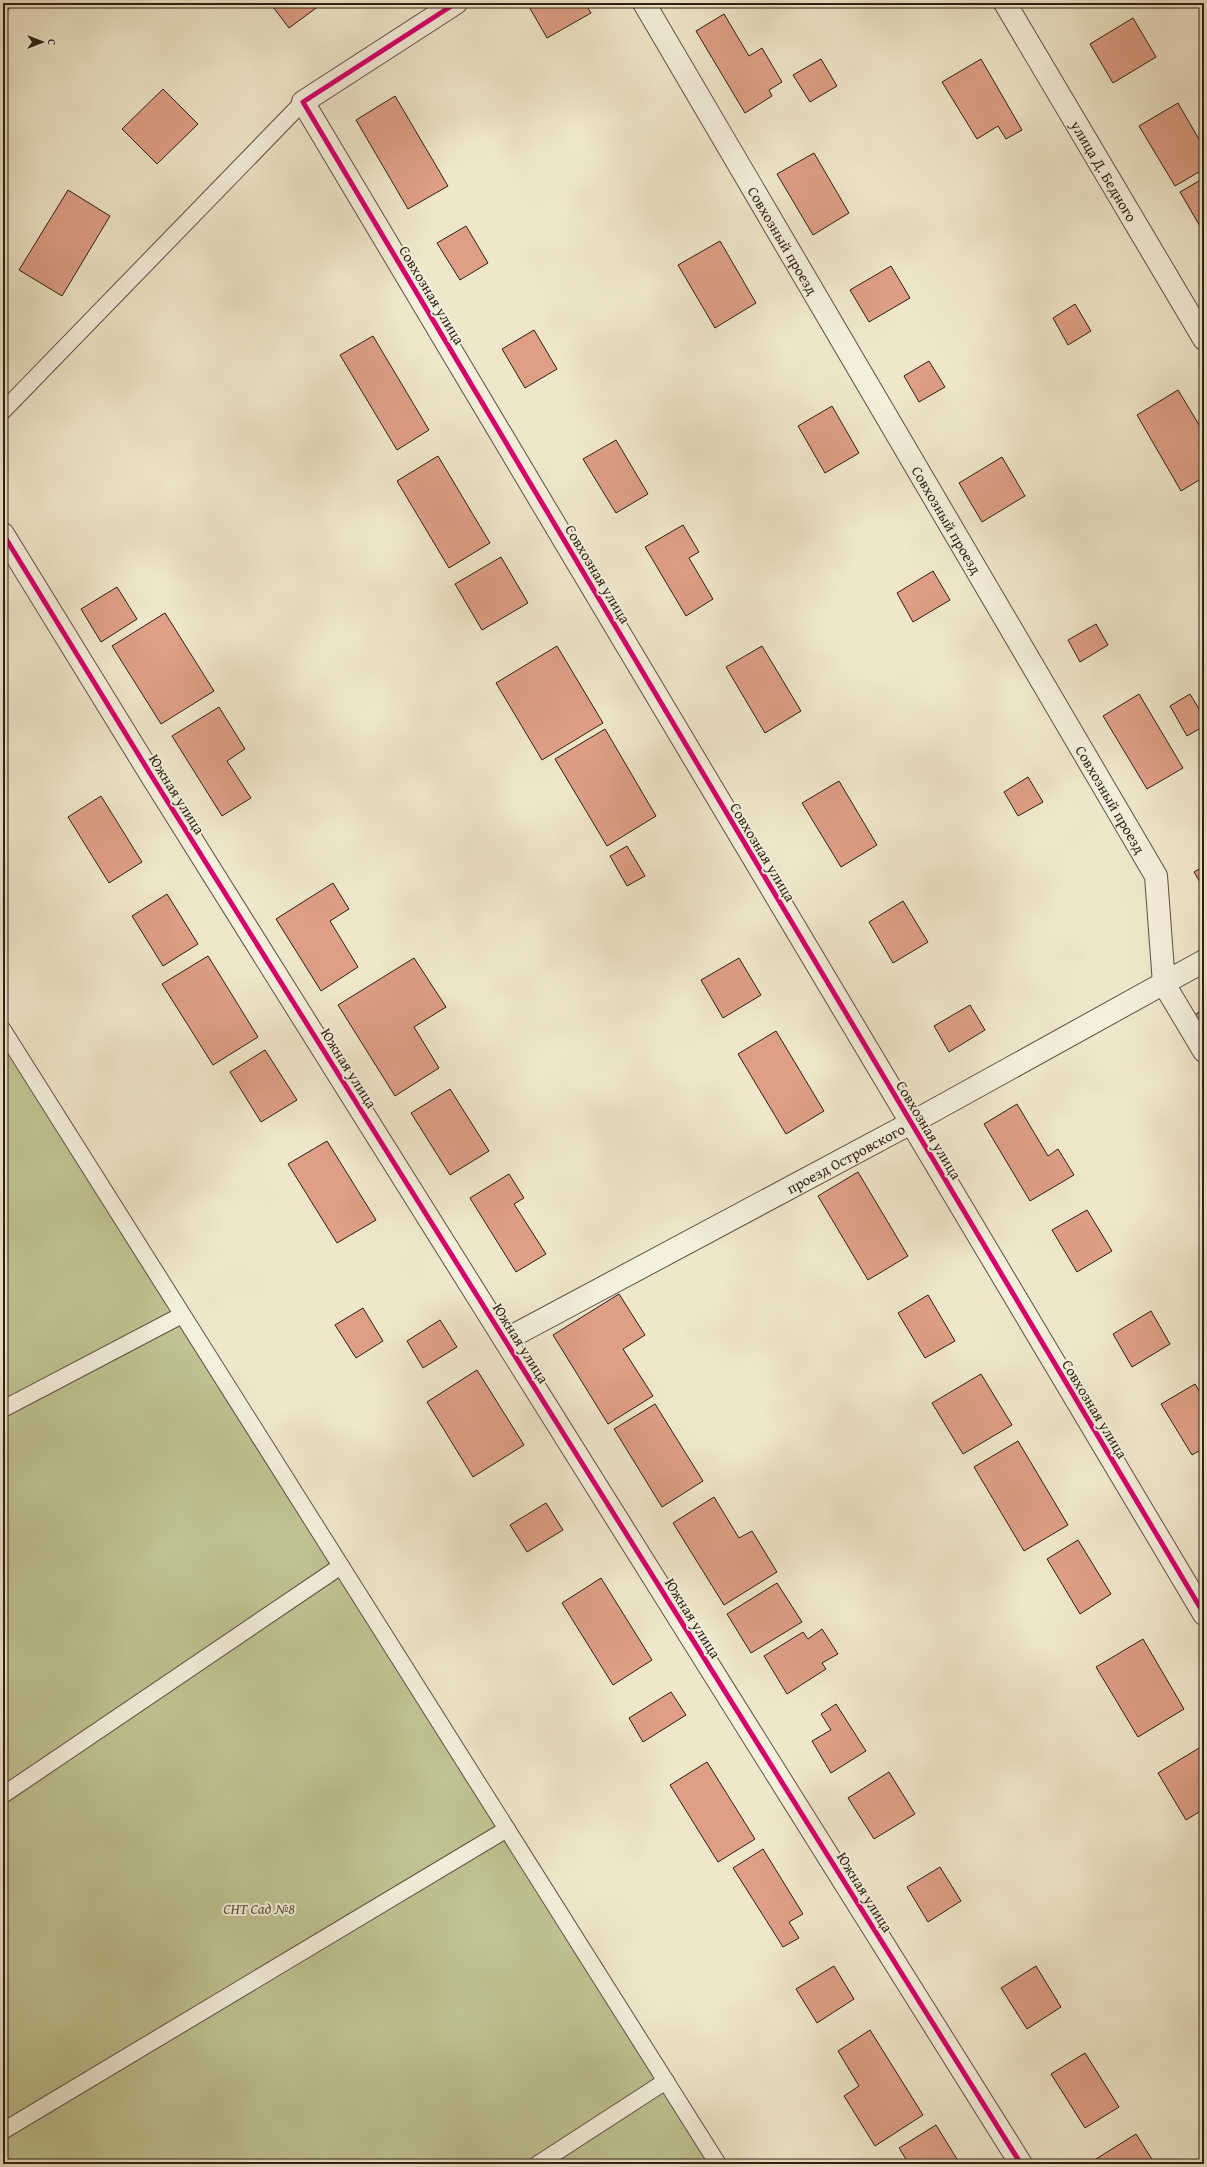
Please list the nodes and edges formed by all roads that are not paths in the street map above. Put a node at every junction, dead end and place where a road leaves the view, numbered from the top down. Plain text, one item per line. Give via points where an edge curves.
1 (456, 3) edge
2 (644, 3) edge
3 (1005, 3) edge
4 (303, 102) junction
5 (1204, 339) edge
6 (3, 411) edge
7 (3, 534) edge
8 (1204, 961) edge
9 (1164, 984) junction
10 (3, 1030) edge
11 (1204, 1051) edge
12 (911, 1123) junction
13 (182, 1314) junction
14 (505, 1340) junction
15 (3, 1409) edge
16 (341, 1566) junction
17 (1204, 1614) edge
18 (3, 1795) edge
19 (507, 1829) junction
20 (666, 2081) junction
21 (3, 2131) edge
22 (538, 2164) edge
23 (718, 2164) edge
24 (1020, 2164) edge

1 - 4 street
2 - 9 street, Совхозный проезд via 1156,876
3 - 5 street, улица Д. Бедного
4 - 6 lane
4 - 12 street, Совхозная улица
7 - 14 street, Южная улица
8 - 9 street, проезд Островского
9 - 11 street, Совхозный проезд
9 - 12 street, проезд Островского
10 - 13 lane
12 - 14 street, проезд Островского
12 - 17 street, Совхозная улица
13 - 15 lane
13 - 16 lane
14 - 24 street, Южная улица
16 - 18 lane
16 - 19 lane
19 - 20 lane
19 - 21 lane
20 - 22 lane
20 - 23 lane

